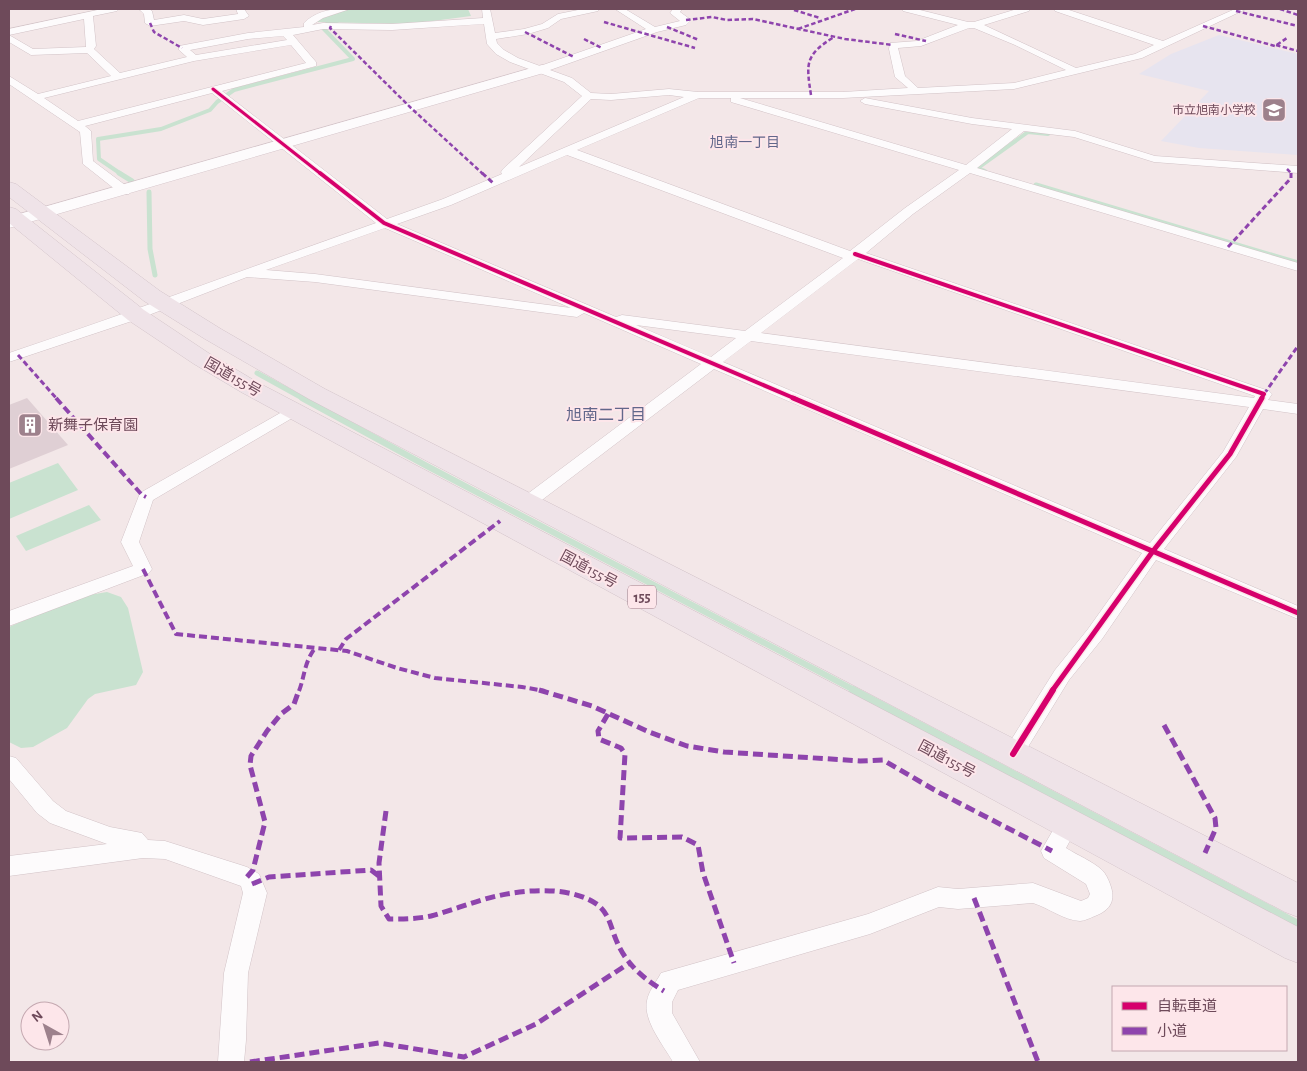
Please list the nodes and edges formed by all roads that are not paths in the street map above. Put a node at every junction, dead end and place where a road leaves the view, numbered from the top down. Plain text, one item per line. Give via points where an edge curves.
1 (114, 9) edge
2 (143, 9) edge
3 (345, 9) edge
4 (486, 9) edge
5 (595, 9) edge
6 (618, 9) edge
7 (678, 9) edge
8 (906, 9) edge
9 (1026, 9) edge
10 (1058, 9) edge
11 (1242, 9) edge
12 (242, 12) edge
13 (86, 15) junction
14 (488, 21) junction
15 (971, 25) junction
16 (306, 28) junction
17 (654, 30) junction
18 (9, 32) edge
19 (286, 33) junction
20 (248, 36) junction
21 (490, 37) junction
22 (9, 38) edge
23 (293, 42) junction
24 (1164, 44) junction
25 (89, 50) junction
26 (194, 58) junction
27 (542, 69) junction
28 (1077, 72) junction
29 (118, 77) junction
30 (9, 79) edge
31 (213, 89) junction
32 (916, 92) junction
33 (698, 95) junction
34 (718, 95) junction
35 (843, 95) junction
36 (588, 96) junction
37 (37, 97) junction
38 (76, 125) junction
39 (1022, 128) junction
40 (283, 145) junction
41 (568, 151) junction
42 (968, 169) junction
43 (1298, 169) edge
44 (497, 181) junction
45 (9, 188) edge
46 (125, 191) junction
47 (19, 217) edge
48 (384, 223) junction
49 (854, 255) junction
50 (1298, 267) edge
51 (246, 273) junction
52 (165, 304) junction
53 (136, 315) junction
54 (598, 315) junction
55 (748, 336) junction
56 (9, 358) edge
57 (712, 362) junction
58 (1257, 404) junction
59 (1298, 410) edge
60 (294, 411) junction
61 (528, 502) junction
62 (1152, 551) junction
63 (1298, 613) edge
64 (9, 620) edge
65 (1013, 754) junction
66 (9, 764) edge
67 (1068, 824) junction
68 (143, 849) junction
69 (9, 866) edge
70 (1298, 901) edge
71 (1298, 946) edge
72 (231, 1062) edge
73 (687, 1062) edge

1 - 13 street
2 - 12 street via 149,13 150,22 184,18 203,22
3 - 16 street via 317,18
4 - 14 street
5 - 21 street via 558,18 524,32
6 - 17 street
7 - 17 street via 675,13 686,20 683,23
8 - 15 street
9 - 15 street
10 - 24 street
11 - 24 street
12 - 20 street via 247,18
13 - 18 street
13 - 25 street via 89,18
14 - 16 street
14 - 21 street
15 - 28 street via 1018,43
15 - 32 street via 918,44 893,45 900,77
16 - 19 street
17 - 27 street
19 - 20 street
19 - 23 street
20 - 26 street via 182,48
21 - 27 street via 492,44 506,56
22 - 25 street via 31,52
23 - 26 street
23 - 31 street via 312,64
24 - 28 street via 1138,56
25 - 29 street
26 - 29 street
27 - 36 street via 568,80
27 - 40 street
28 - 32 street via 1014,86
29 - 37 street
30 - 37 street
31 - 38 street
31 - 40 street
32 - 35 street
33 - 34 street
33 - 36 street via 669,92
33 - 41 street
34 - 35 street
34 - 42 street
35 - 39 street
36 - 44 street
37 - 38 street
38 - 46 street via 85,131 87,162
39 - 42 street
39 - 43 street via 1075,134 1166,161
40 - 46 street
40 - 48 street
41 - 44 street
41 - 49 street
42 - 49 street
42 - 50 street
44 - 48 street
45 - 47 highway, 国道155号 / 155
46 - 47 street
47 - 52 highway, 国道155号 / 155 via 119,272
47 - 53 highway, 国道155号 / 155
48 - 51 street
48 - 54 street
49 - 55 street
49 - 58 street via 1264,394
51 - 52 street
51 - 54 street via 316,278
52 - 53 street
52 - 61 highway, 国道155号 / 155 via 317,394
53 - 56 street
53 - 60 highway, 国道155号 / 155 via 202,359
54 - 55 street
54 - 57 street
55 - 57 street
55 - 58 street
57 - 61 street
57 - 62 street
58 - 59 street
58 - 62 street via 1230,454
60 - 64 street via 146,497 130,542 143,569 64,596
60 - 67 highway, 国道155号 / 155
61 - 65 highway, 国道155号 / 155
62 - 63 street
62 - 65 street via 1095,634 1062,675
65 - 70 highway, 国道155号 / 155
66 - 68 street via 45,807 58,817 109,836 134,840
67 - 71 highway, 国道155号 / 155
67 - 73 street via 1052,851 1098,882 1102,894 1096,905 1081,911 1033,894 958,899 938,897 870,924 670,981 659,1001 660,1014
68 - 69 street
68 - 72 street via 165,850 239,874 251,882 255,893 236,972

